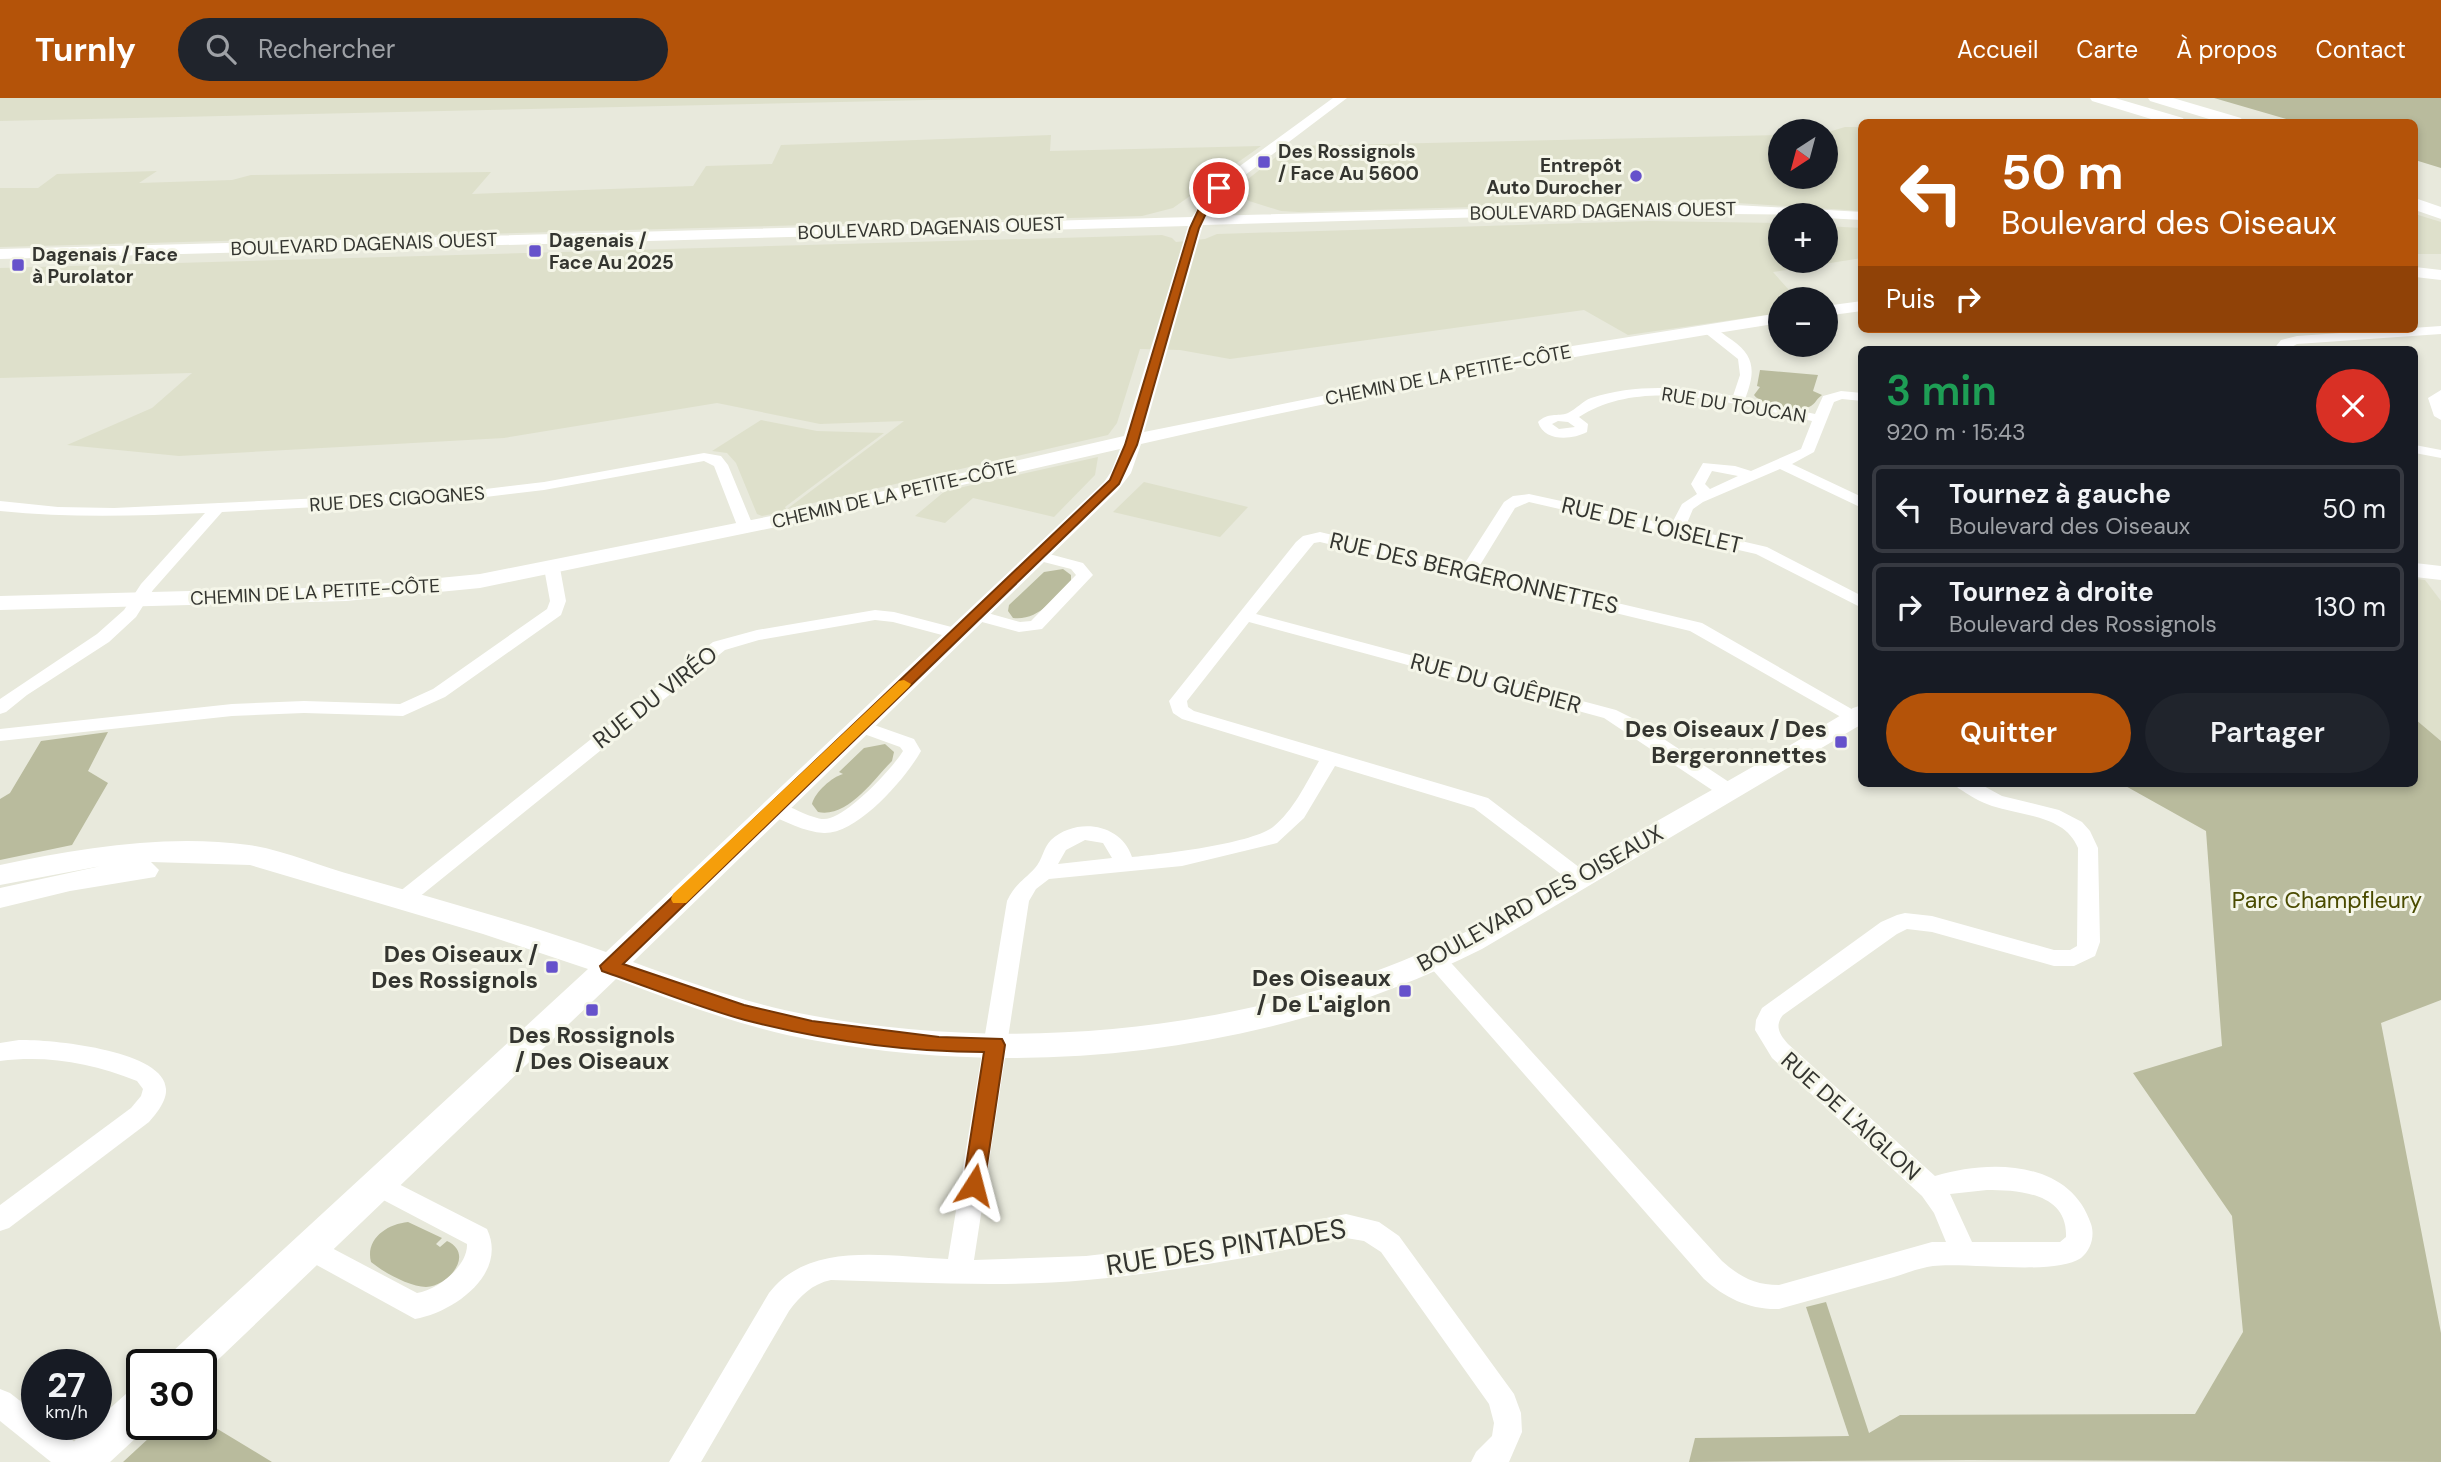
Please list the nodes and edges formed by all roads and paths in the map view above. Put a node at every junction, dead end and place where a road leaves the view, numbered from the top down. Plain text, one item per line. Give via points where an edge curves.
1 (1341, 98) edge
2 (2098, 98) edge
3 (2156, 98) edge
4 (2167, 119) edge
5 (2225, 119) edge
6 (1219, 188) junction
7 (1237, 201) joint
8 (2418, 205) edge
9 (2441, 213) edge
10 (1858, 216) edge
11 (1768, 217) edge
12 (1198, 218) junction
13 (1281, 218) junction
14 (1838, 221) edge
15 (1858, 223) edge
16 (0, 254) edge
17 (0, 261) edge
18 (2418, 261) edge
19 (2441, 265) edge
20 (2418, 266) edge
21 (2418, 272) edge
22 (2441, 275) edge
23 (1858, 307) edge
24 (1838, 310) edge
25 (1768, 320) edge
26 (1708, 329) junction
27 (2441, 330) edge
28 (2418, 332) edge
29 (2398, 333) edge
30 (2282, 346) edge
31 (2441, 394) edge
32 (1858, 397) edge
33 (1737, 402) junction
34 (2441, 416) edge
35 (1569, 418) dead end
36 (1821, 419) junction
37 (1132, 439) junction
38 (2418, 450) edge
39 (2441, 454) edge
40 (1782, 464) junction
41 (1751, 476) junction
42 (1709, 494) junction
43 (1858, 501) edge
44 (0, 506) edge
45 (217, 509) junction
46 (746, 528) junction
47 (1676, 530) junction
48 (1038, 556) junction
49 (552, 568) junction
50 (2418, 570) edge
51 (1468, 571) junction
52 (2441, 573) edge
53 (139, 599) junction
54 (1858, 601) edge
55 (0, 603) edge
56 (977, 615) junction
57 (1245, 616) junction
58 (957, 634) junction
59 (0, 708) edge
60 (1858, 717) edge
61 (1858, 719) edge
62 (860, 726) junction
63 (0, 735) edge
64 (1331, 758) junction
65 (1970, 787) edge
66 (1728, 791) junction
67 (774, 809) junction
68 (1124, 865) junction
69 (1045, 872) junction
70 (0, 875) edge
71 (1581, 879) junction
72 (338, 883) junction
73 (0, 898) edge
74 (401, 901) junction
75 (1435, 960) junction
76 (609, 966) junction
77 (995, 1045) junction
78 (0, 1052) edge
79 (379, 1185) junction
80 (1931, 1188) junction
81 (0, 1220) edge
82 (312, 1249) junction
83 (1963, 1253) junction
84 (959, 1272) junction
85 (203, 1349) edge
86 (0, 1403) edge
87 (126, 1421) edge
88 (74, 1462) edge
89 (81, 1462) edge
90 (684, 1462) edge
91 (1486, 1462) edge

1 - 6 main road
2 - 4 highway
3 - 5 highway
6 - 7 street
6 - 12 street
7 - 13 main road
8 - 9 highway
10 - 13 street, BOULEVARD DAGENAIS OUEST via 1654,208
11 - 12 street, BOULEVARD DAGENAIS OUEST
12 - 13 main road, BOULEVARD DAGENAIS OUEST
12 - 16 street, BOULEVARD DAGENAIS OUEST
12 - 17 main road, BOULEVARD DAGENAIS OUEST
12 - 37 street
14 - 15 street
18 - 19 street
19 - 20 street
21 - 22 street
23 - 24 street
25 - 26 street, CHEMIN DE LA PETITE-CÔTE
26 - 33 street via 1740,353 1747,364 1748,376
26 - 37 street, CHEMIN DE LA PETITE-CÔTE via 1524,360
27 - 28 street
29 - 30 street via 2297,340
31 - 34 street via 2435,397
32 - 36 street via 1828,399
33 - 35 street, RUE DU TOUCAN via 1677,393 1630,393 1594,401
33 - 36 street, RUE DU TOUCAN
36 - 40 street via 1809,450
37 - 46 street, CHEMIN DE LA PETITE-CÔTE
37 - 48 street via 1121,473 1111,486
38 - 39 street
40 - 41 street
40 - 43 street
41 - 42 street
41 - 42 street via 1708,466 1698,484
42 - 47 street via 1687,507
44 - 45 street, RUE DES CIGOGNES via 85,513
45 - 46 street, RUE DES CIGOGNES via 484,494 704,457 721,465
45 - 53 street
46 - 49 street, CHEMIN DE LA PETITE-CÔTE
47 - 51 street, RUE DE L'OISELET via 1518,499 1507,507
47 - 54 street, RUE DE L'OISELET via 1766,552
48 - 56 street
48 - 56 street via 1077,566 1085,573 1084,579 1036,625 1018,627
49 - 53 street, CHEMIN DE LA PETITE-CÔTE via 388,592
49 - 63 street via 558,601 555,611 409,709 214,711
50 - 52 street
51 - 57 street, RUE DES BERGERONNETTES via 1329,537 1311,537
51 - 60 street, RUE DES BERGERONNETTES via 1702,629
53 - 55 street, CHEMIN DE LA PETITE-CÔTE
53 - 59 street via 97,644
56 - 58 street
57 - 64 street, RUE DES BERGERONNETTES via 1182,694 1177,707 1188,715
57 - 66 street, RUE DU GUÊPIER via 1609,714
58 - 62 street
58 - 74 street, RUE DU VIRÉO via 875,615 719,646
61 - 66 street, BOULEVARD DES OISEAUX
62 - 67 street
62 - 67 street via 907,743 912,751 853,814 827,826
64 - 68 street via 1291,820 1274,835 1192,858
64 - 71 street, RUE DES BERGERONNETTES via 1487,806
65 - 80 street, RUE DE L'AIGLON via 1994,800 2060,819 2082,835 2088,848 2087,950 2074,958 2054,958 1932,924 1905,921 1775,1009 1766,1022 1770,1039 1780,1051
66 - 71 street, BOULEVARD DES OISEAUX
67 - 76 street
68 - 69 street
68 - 69 street via 1121,849 1113,840 1086,833 1069,837 1058,846
69 - 77 street via 1030,882 1018,901
70 - 72 street, BOULEVARD DES OISEAUX via 99,857 206,852 251,855
71 - 75 street, BOULEVARD DES OISEAUX
72 - 73 main road, BOULEVARD DES OISEAUX via 223,869 165,869 69,881
72 - 74 street, BOULEVARD DES OISEAUX
74 - 76 street, BOULEVARD DES OISEAUX
75 - 77 street, BOULEVARD DES OISEAUX via 1316,1002 1224,1024 1092,1041
75 - 83 street, RUE DE L'AIGLON via 1713,1270 1735,1288 1761,1297 1779,1297 1915,1257
76 - 77 street, BOULEVARD DES OISEAUX via 743,1012 812,1028 939,1044
76 - 79 street
77 - 84 street
78 - 81 street via 71,1050 145,1074 155,1088 140,1115
79 - 82 street
79 - 82 street via 481,1241 478,1260 451,1291 429,1304 409,1304
80 - 83 street, RUE DE L'AIGLON via 1945,1207
80 - 83 street, RUE DE L'AIGLON via 1956,1181 2038,1183 2068,1203 2080,1229 2078,1245 2063,1254
82 - 85 street
84 - 90 street, RUE DES PINTADES via 831,1268 798,1281 779,1302
84 - 91 street, RUE DES PINTADES via 1086,1268 1214,1253 1346,1226 1370,1230 1390,1244 1503,1402 1509,1418 1508,1435 1501,1450
86 - 88 street
87 - 89 street

